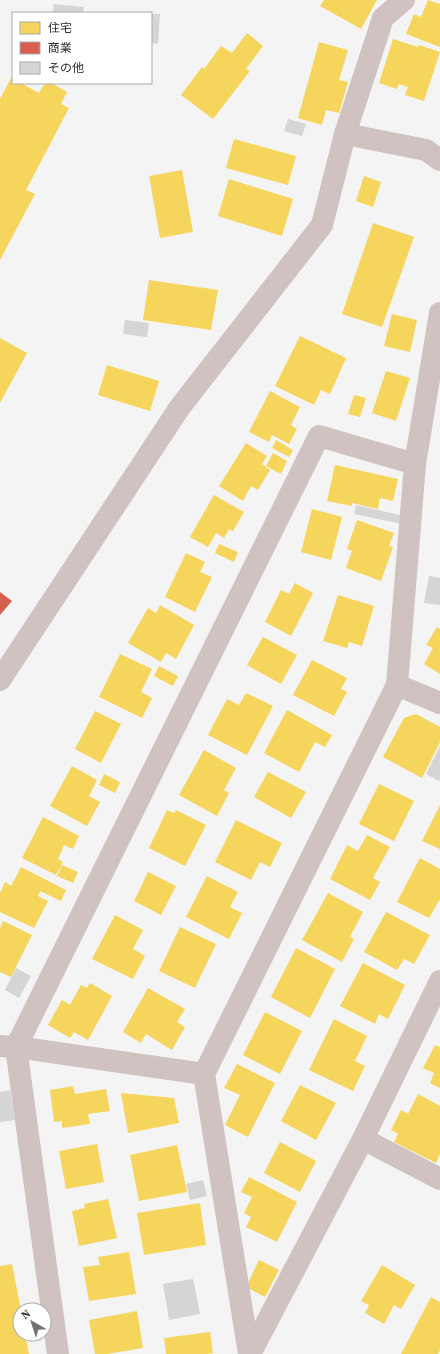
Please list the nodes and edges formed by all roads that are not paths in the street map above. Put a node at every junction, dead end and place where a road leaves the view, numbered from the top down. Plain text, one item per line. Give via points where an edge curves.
1 (404, 0) edge
2 (345, 134) junction
3 (440, 160) edge
4 (440, 313) edge
5 (415, 464) junction
6 (0, 680) edge
7 (398, 685) junction
8 (440, 703) edge
9 (440, 981) edge
10 (8, 1047) edge
11 (204, 1074) junction
12 (363, 1139) junction
13 (440, 1179) edge
14 (58, 1354) edge
15 (250, 1354) edge

1 - 2 street via 383,18
2 - 3 street via 426,150
2 - 6 street via 322,225 180,407
4 - 5 street
5 - 7 street
5 - 10 street via 319,436
7 - 8 street
7 - 11 street
9 - 12 street
10 - 11 street
10 - 14 street
11 - 15 street
12 - 13 street
12 - 15 street

